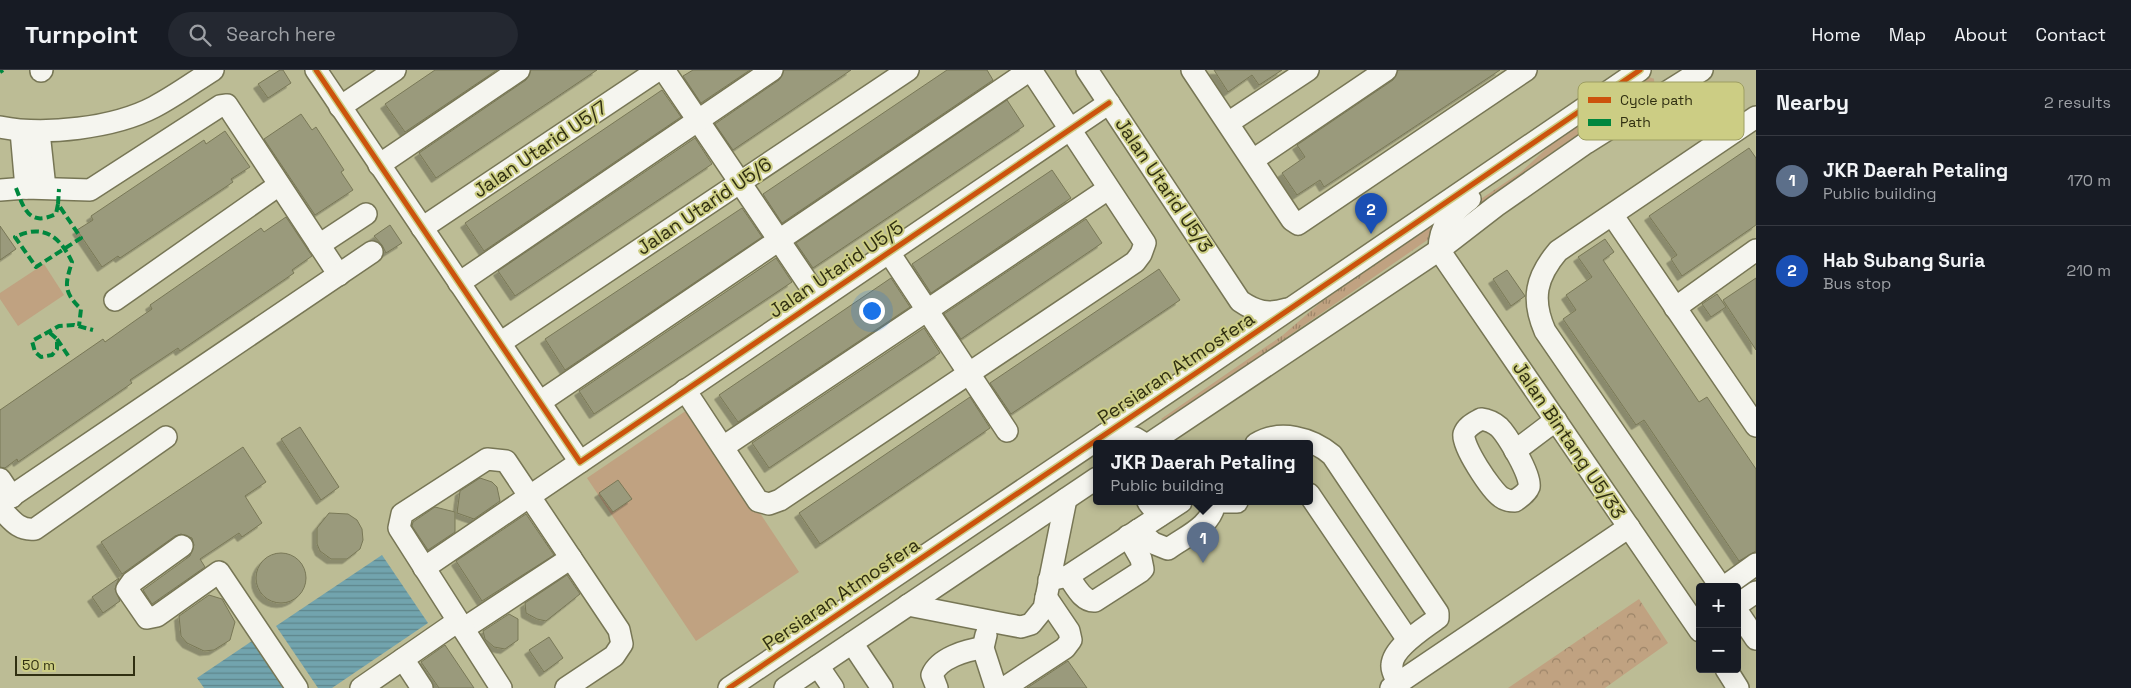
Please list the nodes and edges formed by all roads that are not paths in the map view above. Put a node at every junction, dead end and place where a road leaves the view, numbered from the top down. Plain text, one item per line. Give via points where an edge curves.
1 (213, 70) edge
2 (316, 70) edge
3 (395, 70) edge
4 (519, 70) edge
5 (658, 70) edge
6 (664, 70) edge
7 (772, 70) edge
8 (908, 70) edge
9 (1031, 70) edge
10 (1087, 70) edge
11 (1192, 70) edge
12 (1308, 70) edge
13 (1386, 70) edge
14 (1526, 70) edge
15 (1640, 70) edge
16 (1680, 70) edge
17 (1702, 70) edge
18 (1622, 82) edge
19 (1667, 82) edge
20 (1683, 82) edge
21 (1109, 103) junction
22 (340, 107) junction
23 (1578, 111) edge
24 (1756, 117) edge
25 (698, 120) junction
26 (1228, 123) junction
27 (1744, 125) edge
28 (20, 130) edge
29 (1070, 130) junction
30 (1538, 138) junction
31 (1590, 140) edge
32 (1591, 140) edge
33 (1723, 140) edge
34 (1586, 143) junction
35 (1253, 160) junction
36 (380, 165) junction
37 (740, 182) junction
38 (279, 185) junction
39 (36, 188) junction
40 (1108, 189) junction
41 (0, 190) edge
42 (366, 214) dead end
43 (1613, 216) junction
44 (422, 228) junction
45 (779, 240) junction
46 (319, 245) junction
47 (1439, 250) junction
48 (1756, 250) edge
49 (372, 252) dead end
50 (888, 252) junction
51 (339, 275) junction
52 (459, 283) junction
53 (818, 298) junction
54 (115, 300) dead end
55 (1240, 301) junction
56 (1294, 306) junction
57 (1675, 308) junction
58 (927, 311) junction
59 (500, 343) junction
60 (1227, 352) junction
61 (969, 374) junction
62 (685, 390) junction
63 (540, 402) junction
64 (1132, 417) junction
65 (1556, 420) junction
66 (1756, 426) edge
67 (1007, 431) dead end
68 (1104, 435) junction
69 (166, 437) dead end
70 (1097, 440) edge
71 (1124, 440) edge
72 (1132, 440) edge
73 (1155, 440) edge
74 (1270, 440) edge
75 (1309, 440) edge
76 (1093, 442) edge
77 (1313, 443) edge
78 (723, 447) junction
79 (1514, 451) dead end
80 (580, 462) junction
81 (1093, 481) edge
82 (530, 496) junction
83 (3, 497) edge
84 (1066, 499) junction
85 (1313, 500) edge
86 (1169, 505) edge
87 (1215, 505) edge
88 (1153, 509) edge
89 (1629, 527) junction
90 (1133, 533) junction
91 (182, 546) dead end
92 (571, 558) junction
93 (1756, 564) edge
94 (424, 568) junction
95 (1719, 583) edge
96 (1728, 583) edge
97 (1054, 584) junction
98 (1756, 592) edge
99 (1741, 602) edge
100 (908, 605) junction
101 (1693, 608) edge
102 (1741, 617) edge
103 (988, 620) junction
104 (460, 625) junction
105 (1699, 628) edge
106 (1756, 639) edge
107 (1408, 640) junction
108 (852, 643) junction
109 (983, 648) junction
110 (403, 659) junction
111 (818, 666) junction
112 (1729, 673) edge
113 (1395, 686) edge
114 (297, 688) edge
115 (361, 688) edge
116 (422, 688) edge
117 (501, 688) edge
118 (566, 688) edge
119 (728, 688) edge
120 (785, 688) edge
121 (833, 688) edge
122 (882, 688) edge
123 (937, 688) edge
124 (996, 688) edge
125 (1004, 688) edge
126 (1738, 688) edge

1 - 28 street via 154,108 85,127
2 - 22 street
3 - 22 street
4 - 36 street
5 - 44 street, Jalan Utarid U5/7
6 - 25 street
7 - 25 street
8 - 37 street, Jalan Utarid U5/6
9 - 29 street
9 - 45 street
10 - 21 street, Jalan Utarid U5/3
11 - 26 street
12 - 26 street
13 - 35 street
14 - 35 street via 1301,224 1292,220
15 - 18 street, Persiaran Atmosfera
16 - 19 street
17 - 20 street
21 - 29 street, Jalan Utarid U5/5
21 - 55 street, Jalan Utarid U5/3
22 - 36 street
23 - 30 street, Persiaran Atmosfera
24 - 27 street
25 - 37 street
25 - 52 street
26 - 35 street
28 - 39 street
29 - 40 street
29 - 50 street, Jalan Utarid U5/5
30 - 47 street via 1506,171 1450,214 1442,228
30 - 56 street, Persiaran Atmosfera
31 - 34 street
32 - 34 street
33 - 43 street
34 - 47 street
36 - 44 street
37 - 45 street
37 - 59 street, Jalan Utarid U5/6
38 - 39 street via 227,105 220,106 90,190
38 - 46 street
38 - 54 street
39 - 41 street
40 - 58 street
40 - 61 street via 1145,243 1135,262
42 - 46 street
43 - 57 street
43 - 95 street via 1558,251 1545,266 1536,297 1539,317 1545,331
44 - 52 street
45 - 53 street
45 - 63 street
46 - 51 street
47 - 65 street, Jalan Bintang U5/33
47 - 73 street
48 - 57 street
49 - 51 street
50 - 53 street, Jalan Utarid U5/5
50 - 58 street
51 - 83 street
52 - 59 street
53 - 62 street, Jalan Utarid U5/5
55 - 56 street via 1255,311 1274,313
55 - 60 street via 1238,334
56 - 60 street, Persiaran Atmosfera
57 - 66 street
58 - 61 street
58 - 78 street
59 - 63 street
60 - 64 street, Persiaran Atmosfera
61 - 67 street
61 - 78 street via 780,500 769,504 758,501
62 - 78 street
62 - 80 street, Jalan Utarid U5/5
63 - 80 street
64 - 68 street, Persiaran Atmosfera
64 - 72 street
65 - 79 street
65 - 89 street, Jalan Bintang U5/33
68 - 70 street, Persiaran Atmosfera
68 - 71 street
69 - 83 street via 35,529 19,527
74 - 75 street via 1280,437
76 - 119 street, Persiaran Atmosfera
77 - 107 street via 1332,455 1344,471 1438,612 1438,618
80 - 82 street, Jalan Utarid U5/5
81 - 84 street
82 - 92 street
82 - 94 street, Jalan Utarid U5/5
82 - 94 street via 506,461 487,459 402,514 399,528
84 - 97 street
84 - 100 street
85 - 107 street
86 - 88 street
87 - 90 street via 1207,522 1168,549
88 - 90 street
89 - 101 street, Jalan Bintang U5/33
89 - 113 street
90 - 97 street
90 - 97 street via 1143,569 1095,601
91 - 114 street via 127,589 147,618 157,616 219,572
92 - 104 street
92 - 118 street via 619,630 622,644 614,656
93 - 96 street
94 - 104 street
97 - 103 street via 1038,619 1032,624 1021,627
97 - 125 street via 1071,640 1066,648
98 - 99 street
100 - 103 street
100 - 108 street
101 - 105 street, Jalan Bintang U5/33
102 - 106 street
103 - 109 street
104 - 110 street
104 - 117 street
107 - 113 street via 1392,665
108 - 111 street
108 - 122 street
109 - 123 street via 966,650 934,669 932,675
109 - 124 street
110 - 115 street
110 - 116 street
111 - 120 street
111 - 121 street
112 - 126 street

